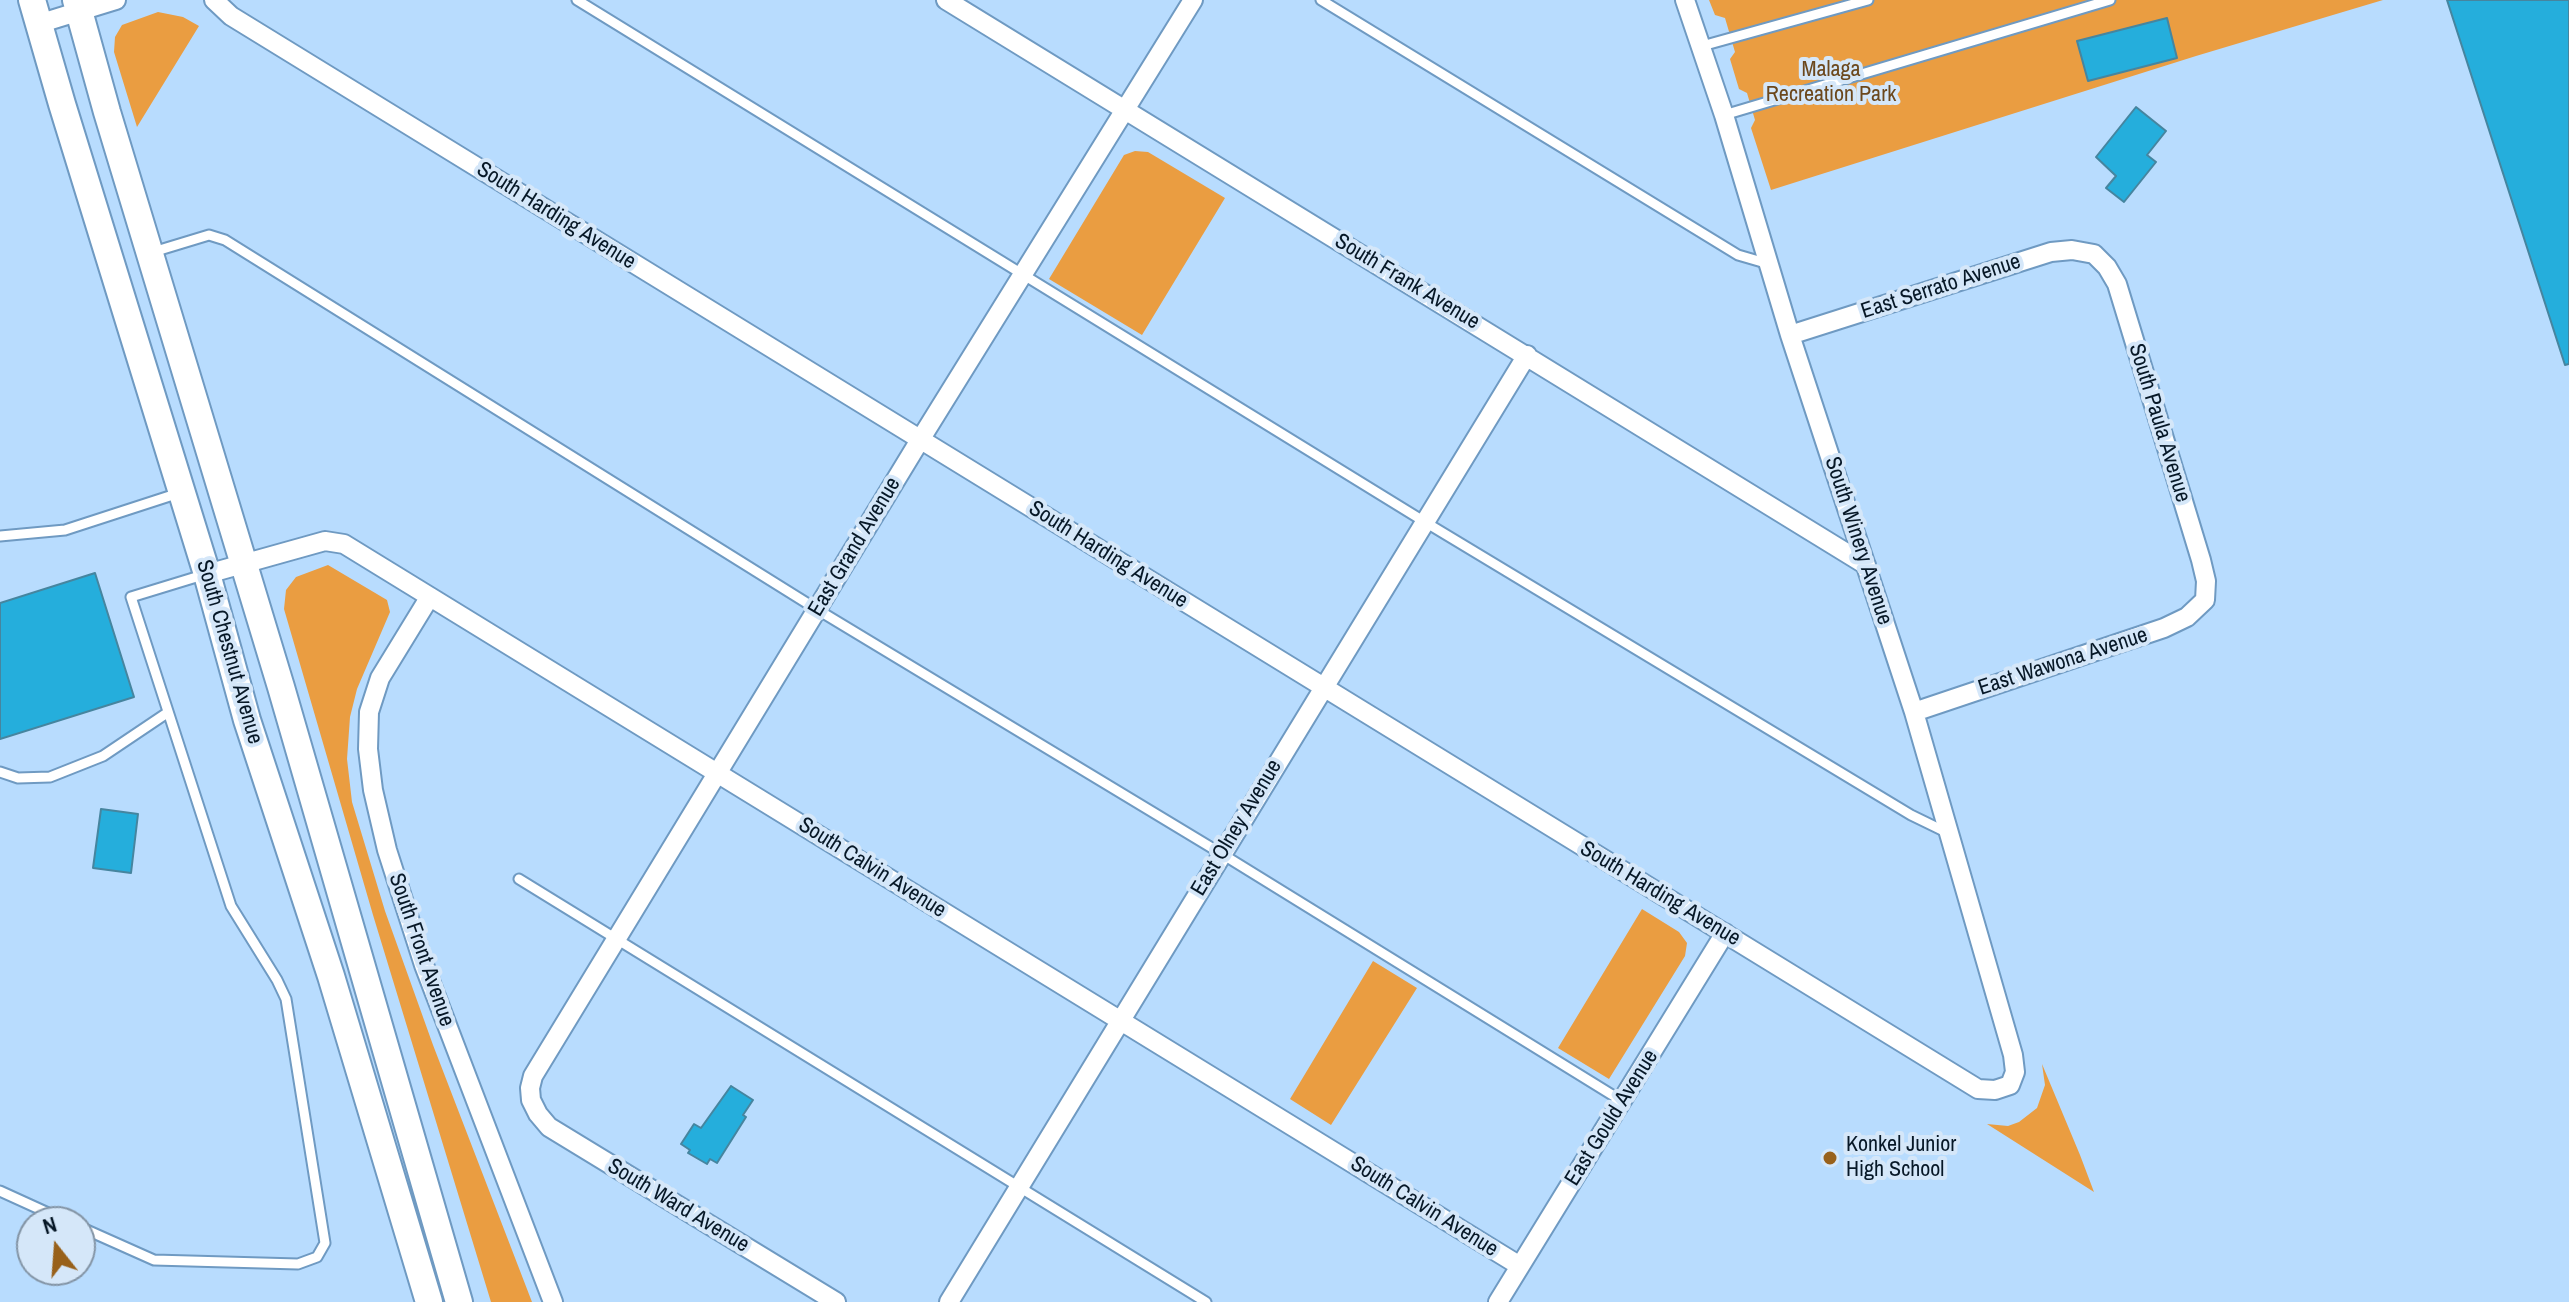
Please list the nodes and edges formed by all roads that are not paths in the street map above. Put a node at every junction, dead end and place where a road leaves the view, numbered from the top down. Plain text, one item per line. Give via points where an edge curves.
1 (116, 0) edge
2 (214, 0) edge
3 (577, 0) edge
4 (946, 0) edge
5 (1193, 0) edge
6 (1321, 0) edge
7 (1685, 0) edge
8 (1868, 0) edge
9 (2110, 0) edge
10 (78, 6) edge
11 (35, 12) edge
12 (1702, 46) junction
13 (1124, 109) junction
14 (1724, 115) junction
15 (150, 253) junction
16 (2094, 254) joint
17 (1769, 264) junction
18 (1022, 275) junction
19 (1790, 335) junction
20 (1527, 355) junction
21 (920, 440) junction
22 (182, 492) junction
23 (1425, 522) junction
24 (0, 536) edge
25 (244, 564) junction
26 (1866, 565) junction
27 (207, 574) junction
28 (429, 598) junction
29 (2205, 600) joint
30 (818, 610) junction
31 (1323, 688) junction
32 (1914, 712) junction
33 (167, 713) junction
34 (0, 772) edge
35 (718, 773) junction
36 (1949, 833) junction
37 (1222, 854) junction
38 (519, 879) dead end
39 (1725, 933) junction
40 (617, 941) junction
41 (1120, 1020) junction
42 (2010, 1085) joint
43 (531, 1100) joint
44 (1622, 1101) junction
45 (1018, 1186) junction
46 (0, 1191) edge
47 (33, 1206) edge
48 (96, 1234) edge
49 (1520, 1266) junction
50 (429, 1302) edge
51 (459, 1302) edge
52 (553, 1302) edge
53 (836, 1302) edge
54 (949, 1302) edge
55 (1206, 1302) edge
56 (1498, 1302) edge

1 - 10 street
2 - 21 street, South Harding Avenue via 244,24
3 - 18 lane
4 - 13 street, South Frank Avenue
5 - 13 street, East Grand Avenue
6 - 17 lane via 1738,255
7 - 12 street, South Winery Avenue
8 - 12 lane
9 - 14 lane
10 - 11 street
10 - 15 main road, South Chestnut Avenue
11 - 22 main road, South Chestnut Avenue
12 - 14 street, South Winery Avenue
13 - 18 street, East Grand Avenue
13 - 20 street, South Frank Avenue
14 - 17 street, South Winery Avenue
15 - 25 main road, South Chestnut Avenue
15 - 30 lane via 209,235 225,240
16 - 19 street, East Serrato Avenue via 2051,252
16 - 29 street, South Paula Avenue via 2117,284 2201,560
17 - 19 street, South Winery Avenue
18 - 21 street, East Grand Avenue
18 - 23 lane
19 - 26 street, South Winery Avenue
20 - 23 street, East Olney Avenue
20 - 26 street, South Frank Avenue
21 - 30 street, East Grand Avenue
21 - 31 street, South Harding Avenue
22 - 24 lane via 65,530
22 - 27 main road, South Chestnut Avenue
23 - 31 street, East Olney Avenue
23 - 36 lane via 1897,807
25 - 27 street, South Calvin Avenue
25 - 28 street, South Calvin Avenue via 325,541 344,544
25 - 51 main road, South Chestnut Avenue
26 - 32 street, South Winery Avenue
27 - 33 lane via 131,597
27 - 50 main road, South Chestnut Avenue via 247,720
28 - 35 street, South Calvin Avenue
28 - 52 street, South Front Avenue via 380,678 369,712 373,790 424,965
29 - 32 street, East Wawona Avenue via 2164,628
30 - 35 street, East Grand Avenue
30 - 37 lane
31 - 37 street, East Olney Avenue
31 - 39 street, South Harding Avenue
32 - 36 street, South Winery Avenue
33 - 34 lane via 103,756 50,777 18,778
33 - 48 lane via 231,906 286,999 325,1243 317,1257 298,1264 154,1260
35 - 40 street, East Grand Avenue
35 - 41 street, South Calvin Avenue
36 - 42 street, South Winery Avenue via 2013,1055
37 - 41 street, East Olney Avenue
37 - 44 lane
38 - 40 lane
39 - 42 street, South Harding Avenue via 1978,1089
39 - 44 street, East Gould Avenue
40 - 43 street, East Grand Avenue via 533,1076
40 - 45 lane
41 - 45 street, East Olney Avenue
41 - 49 street, South Calvin Avenue
43 - 53 street, South Ward Avenue via 549,1127
44 - 49 street, East Gould Avenue
45 - 54 street, East Olney Avenue
45 - 55 lane
46 - 47 lane
49 - 56 street, East Gould Avenue

